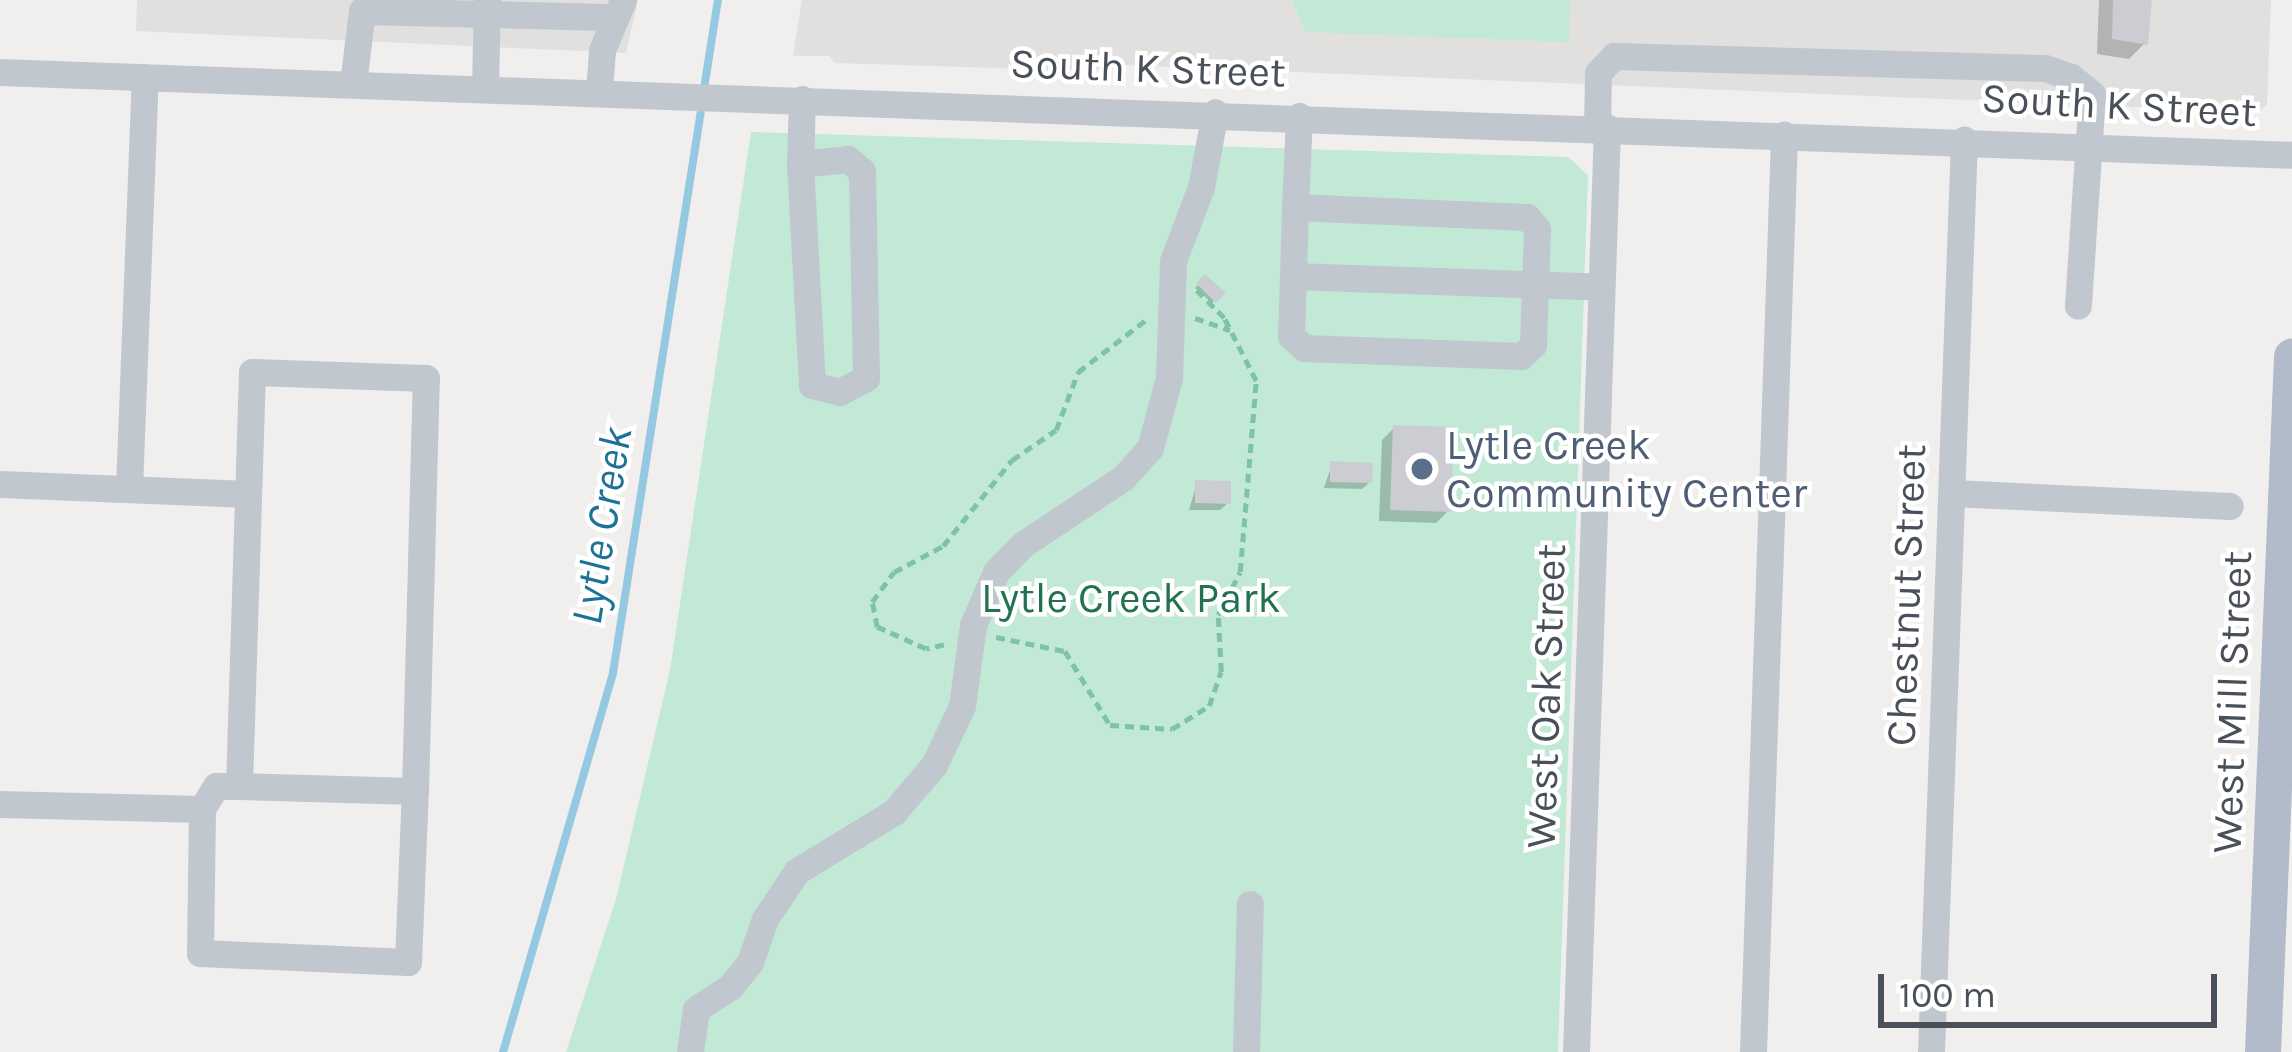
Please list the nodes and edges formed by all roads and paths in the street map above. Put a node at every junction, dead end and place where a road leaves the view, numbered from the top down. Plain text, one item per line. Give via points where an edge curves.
1 (487, 7) edge
2 (619, 9) edge
3 (0, 72) edge
4 (145, 77) junction
5 (353, 84) junction
6 (485, 88) junction
7 (599, 92) junction
8 (802, 99) junction
9 (1215, 112) junction
10 (1299, 116) junction
11 (1602, 127) junction
12 (1784, 135) junction
13 (1964, 140) junction
14 (2089, 144) junction
15 (2292, 155) edge
16 (800, 164) junction
17 (1295, 207) junction
18 (1293, 276) junction
19 (1535, 285) junction
20 (1601, 287) junction
21 (2078, 306) dead end
22 (2292, 357) edge
23 (0, 484) edge
24 (128, 489) junction
25 (1952, 493) junction
26 (248, 494) junction
27 (2230, 506) dead end
28 (239, 786) junction
29 (415, 791) junction
30 (0, 804) edge
31 (202, 808) junction
32 (1250, 904) dead end
33 (2292, 926) edge
34 (690, 1052) edge
35 (1246, 1052) edge
36 (1576, 1052) edge
37 (1753, 1052) edge
38 (1931, 1052) edge
39 (2264, 1052) edge
40 (2287, 1052) edge

1 - 2 street
1 - 5 street via 362,11
1 - 6 street
2 - 7 street
3 - 4 street, South K Street
4 - 5 street, South K Street
4 - 24 street
5 - 6 street, South K Street
6 - 7 street, South K Street
7 - 8 street, South K Street
8 - 9 street, South K Street
8 - 16 street
9 - 10 street, South K Street
9 - 34 street via 1201,187 1173,261 1169,378 1150,448 1124,478 1022,544 996,572 974,625 962,706 934,764 894,812 797,871 765,919 750,962 696,1009
10 - 11 street, South K Street
10 - 17 street
11 - 12 street, South K Street
11 - 14 street, West Oak Street via 1598,73 1615,56 2020,67 2071,77 2092,94
11 - 20 street, West Oak Street
12 - 13 street, South K Street
12 - 37 street
13 - 14 street, South K Street
13 - 25 street, Chestnut Street
14 - 15 street, South K Street
14 - 21 street
16 - 16 street via 812,385 841,392 866,378 862,171 848,159
17 - 18 street
17 - 19 street via 1527,217 1537,229
18 - 19 street
18 - 19 street via 1291,336 1304,348 1347,350 1521,356 1533,345
19 - 20 street
20 - 36 street, West Oak Street
22 - 39 main road, West Mill Street
23 - 24 street
24 - 26 street
25 - 27 street
25 - 38 street, Chestnut Street
26 - 28 street
26 - 29 street via 252,372 426,378
28 - 29 street
28 - 31 street via 217,786
29 - 31 street via 409,962 200,953
30 - 31 street
32 - 35 street
33 - 40 main road

